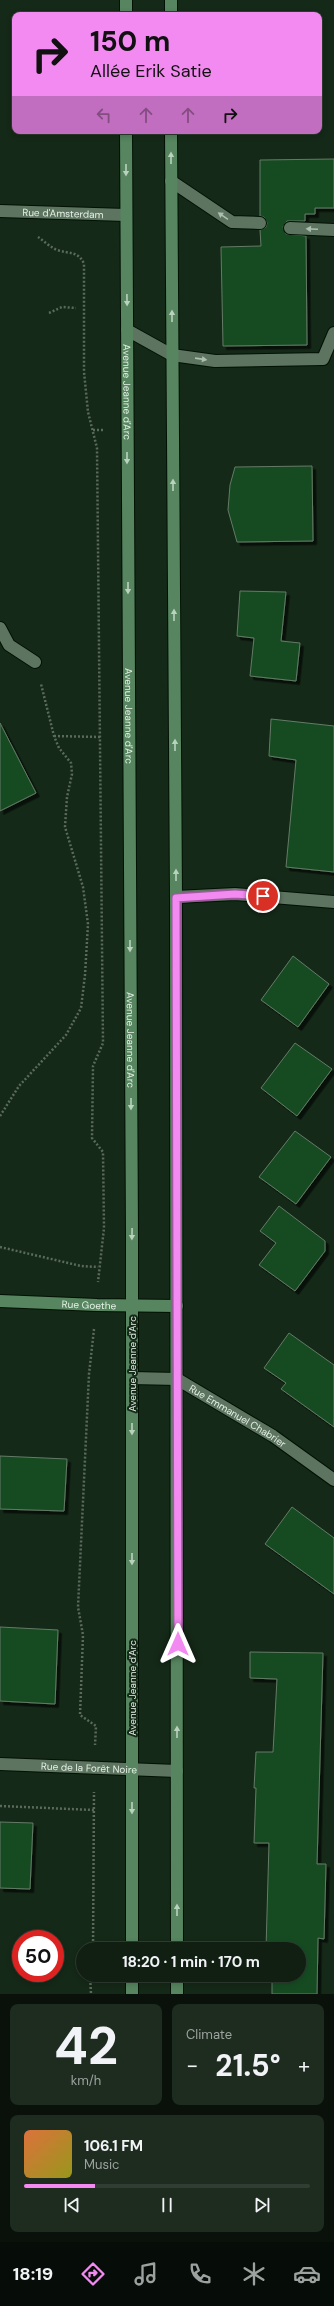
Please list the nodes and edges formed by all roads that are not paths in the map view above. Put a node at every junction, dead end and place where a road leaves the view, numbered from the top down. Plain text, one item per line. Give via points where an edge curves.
1 (126, 0) edge
2 (171, 0) edge
3 (126, 12) edge
4 (171, 12) edge
5 (126, 134) edge
6 (171, 134) edge
7 (171, 181) junction
8 (0, 211) edge
9 (126, 215) junction
10 (260, 223) dead end
11 (290, 228) dead end
12 (334, 230) edge
13 (127, 330) junction
14 (334, 333) edge
15 (172, 355) junction
16 (0, 628) edge
17 (36, 662) road end
18 (176, 898) junction
19 (334, 902) edge
20 (0, 1301) edge
21 (132, 1306) junction
22 (177, 1306) junction
23 (132, 1378) junction
24 (177, 1379) junction
25 (334, 1480) edge
26 (0, 1764) edge
27 (132, 1769) junction
28 (177, 1771) junction
29 (132, 1942) edge
30 (177, 1942) edge
31 (132, 1982) edge
32 (177, 1982) edge
33 (132, 1994) edge
34 (177, 1994) edge

1 - 3 main road
2 - 4 main road
5 -> 9 main road, Avenue Jeanne d'Arc
7 -> 6 main road
10 -> 7 street via 232,222
15 -> 7 main road
8 - 9 street, Rue d'Amsterdam
9 -> 13 main road, Avenue Jeanne d'Arc
12 -> 11 street
13 - 15 street
13 -> 21 main road, Avenue Jeanne d'Arc
15 -> 14 street via 215,361 323,359
18 -> 15 main road
16 - 17 street via 9,645
18 - 19 street via 235,894
18 - 22 main road
20 - 21 main road, Rue Goethe
21 - 22 main road, Rue Goethe
21 - 23 main road, Avenue Jeanne d'Arc
22 - 24 main road
23 - 24 street, Rue Emmanuel Chabrier
23 -> 27 main road, Avenue Jeanne d'Arc
24 - 25 street, Rue Emmanuel Chabrier via 273,1436
28 -> 24 main road
26 - 27 street, Rue de la Forêt Noire
27 - 28 street, Rue de la Forêt Noire
27 -> 29 main road, Avenue Jeanne d'Arc
30 -> 28 main road
31 - 33 main road
32 - 34 main road

